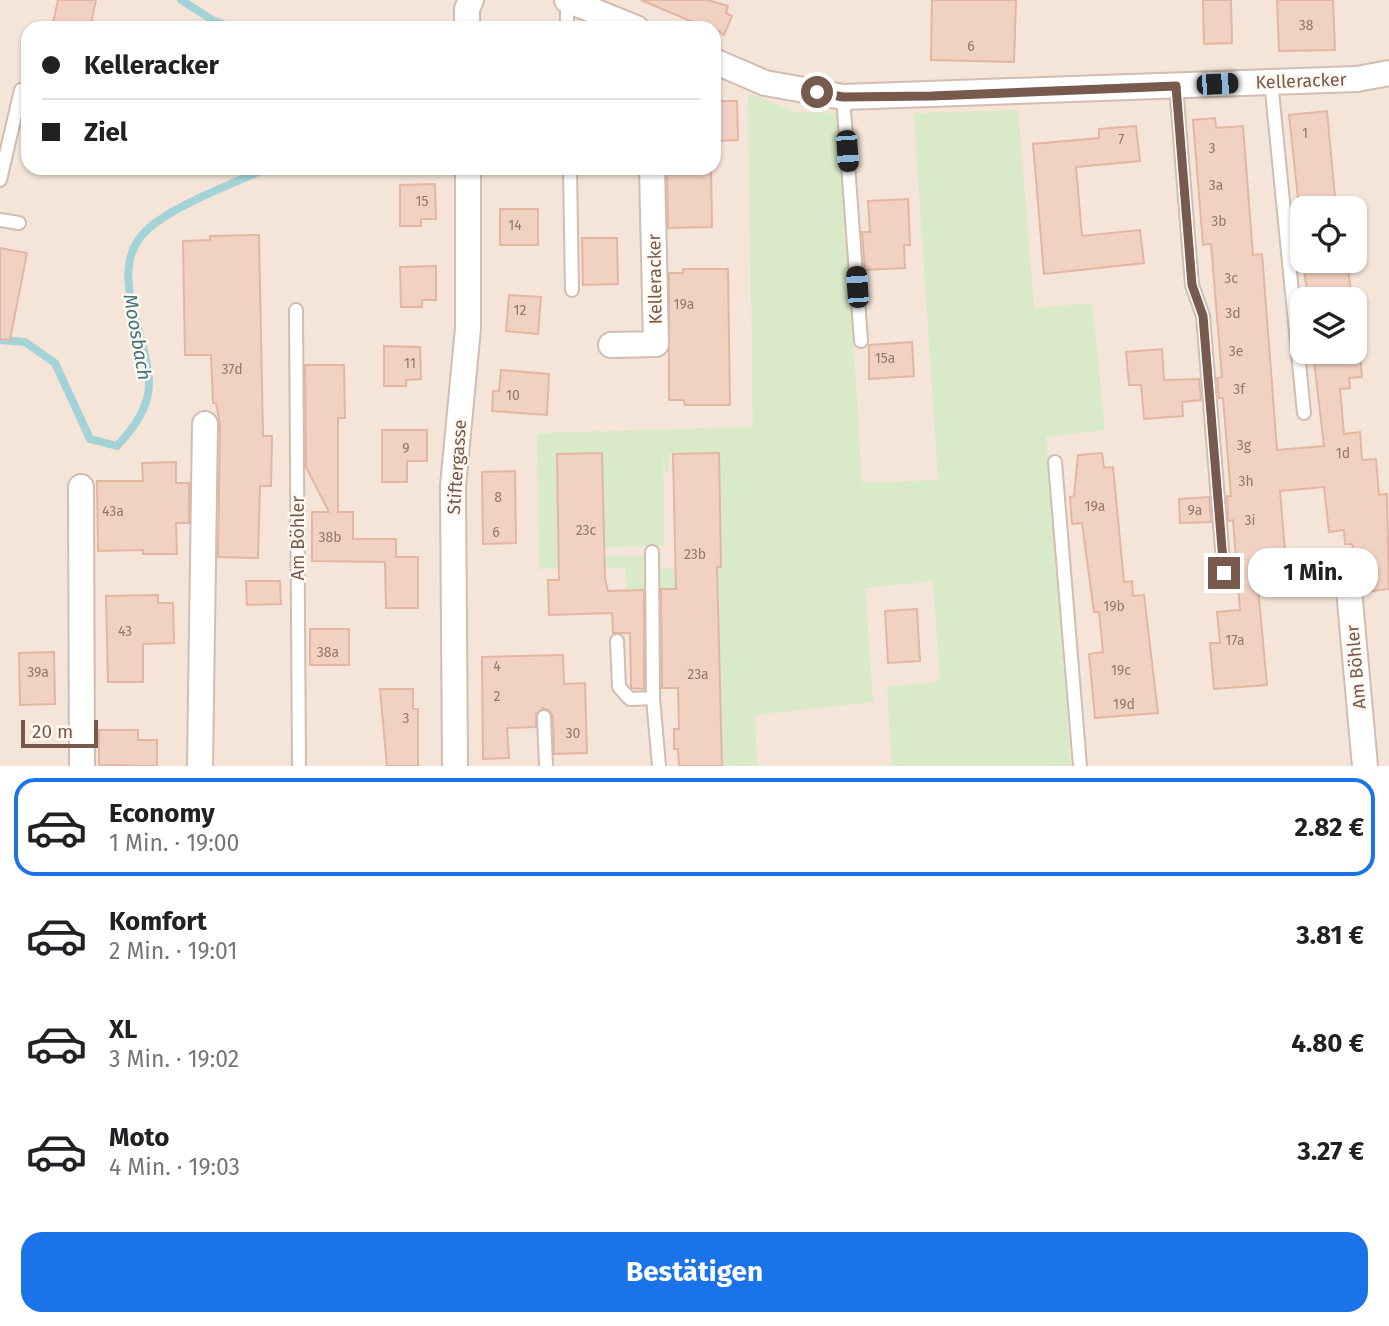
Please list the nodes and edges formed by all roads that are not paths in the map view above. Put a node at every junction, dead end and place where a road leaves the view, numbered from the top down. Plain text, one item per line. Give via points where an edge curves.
1 (471, 0) edge
2 (567, 0) edge
3 (467, 21) edge
4 (567, 21) edge
5 (619, 21) edge
6 (721, 64) edge
7 (1389, 73) edge
8 (1271, 81) junction
9 (1176, 86) junction
10 (21, 90) edge
11 (843, 97) junction
12 (468, 175) edge
13 (570, 175) edge
14 (652, 175) edge
15 (0, 180) edge
16 (0, 220) edge
17 (19, 223) dead end
18 (572, 290) dead end
19 (296, 310) dead end
20 (861, 341) dead end
21 (611, 345) dead end
22 (1304, 413) dead end
23 (205, 424) dead end
24 (1055, 462) dead end
25 (80, 487) dead end
26 (652, 552) dead end
27 (1347, 568) dead end
28 (1224, 573) dead end
29 (617, 641) dead end
30 (653, 698) junction
31 (544, 717) dead end
32 (82, 766) edge
33 (200, 766) edge
34 (299, 766) edge
35 (455, 766) edge
36 (546, 766) edge
37 (659, 766) edge
38 (1080, 766) edge
39 (1365, 766) edge

1 - 3 street
2 - 4 lane
2 - 5 street
6 - 11 street, Kelleracker via 765,83
7 - 8 street, Kelleracker via 1357,79
8 - 9 street, Kelleracker
8 - 22 lane
9 - 11 street, Kelleracker
9 - 28 lane via 1192,285 1203,316
10 - 15 lane
11 - 20 lane
12 - 35 street, Stiftergasse via 468,328 453,486
13 - 18 lane
14 - 21 street, Kelleracker via 656,344
16 - 17 lane
19 - 34 lane, Am Böhler
23 - 33 street
24 - 38 lane
25 - 32 street
26 - 30 lane
27 - 39 street, Am Böhler
29 - 30 lane via 619,687 630,699
30 - 37 lane
31 - 36 lane

